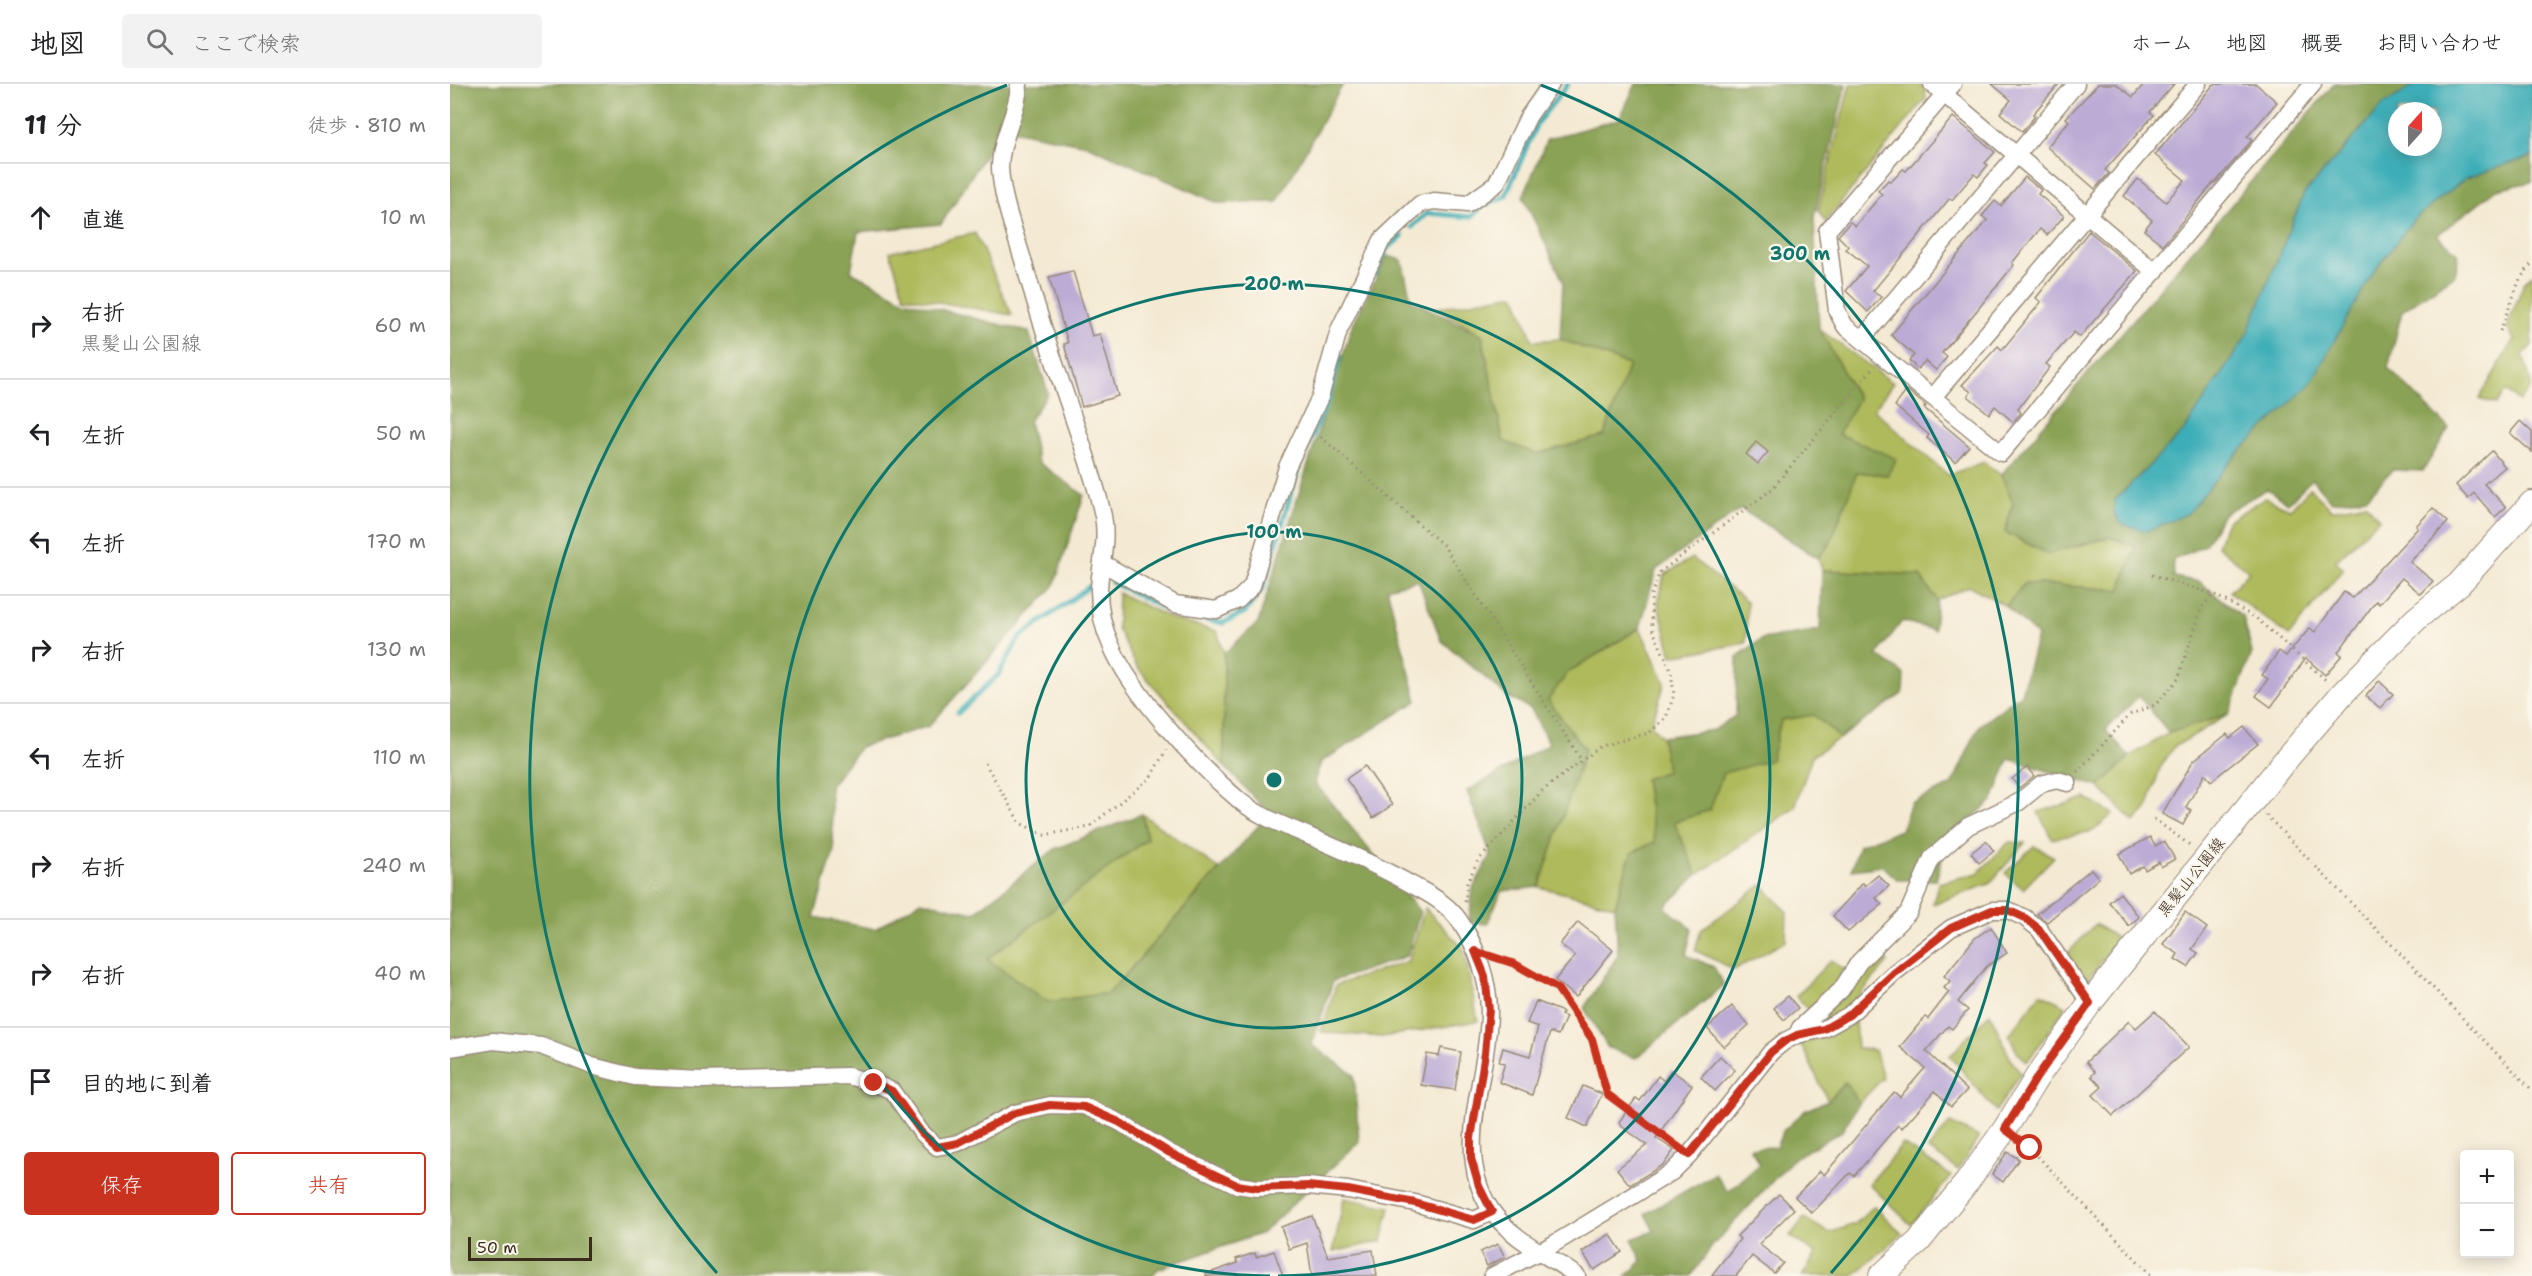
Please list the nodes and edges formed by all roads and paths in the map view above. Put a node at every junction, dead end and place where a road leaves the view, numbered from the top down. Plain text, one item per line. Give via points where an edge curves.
1 (1019, 84) edge
2 (1551, 84) edge
3 (2076, 84) edge
4 (2198, 84) edge
5 (2313, 84) edge
6 (1943, 87) edge
7 (2016, 155) junction
8 (2088, 216) junction
9 (2532, 263) edge
10 (2155, 272) junction
11 (2500, 331) dead end
12 (1862, 339) junction
13 (1883, 356) junction
14 (1933, 397) junction
15 (1321, 437) dead end
16 (2532, 503) edge
17 (1102, 563) junction
18 (2152, 575) dead end
19 (2213, 594) junction
20 (2342, 694) junction
21 (1175, 736) junction
22 (1582, 761) junction
23 (985, 763) dead end
24 (2068, 783) joint
25 (2252, 802) junction
26 (2154, 819) dead end
27 (2207, 857) junction
28 (1460, 921) junction
29 (1475, 951) junction
30 (2090, 1003) junction
31 (1797, 1035) junction
32 (450, 1048) edge
33 (2532, 1090) edge
34 (2005, 1129) junction
35 (1689, 1155) junction
36 (1492, 1212) junction
37 (1539, 1251) junction
38 (1492, 1276) edge
39 (1577, 1276) edge
40 (1881, 1276) edge
41 (2152, 1276) edge

1 - 17 street via 1018,103 1003,145 1003,191 1043,331 1094,482 1104,520
2 - 17 street via 1528,117 1496,184 1468,204 1420,204 1382,240 1339,330 1320,397 1287,466 1252,586 1238,600 1216,610 1175,604
3 - 7 street
4 - 8 street
5 - 10 street
6 - 7 street
6 - 12 street via 1827,231 1837,311 1845,326
7 - 8 street
7 - 12 street
8 - 10 street
8 - 14 street
9 - 11 path via 2520,279
10 - 14 street via 2001,453
12 - 13 street
13 - 14 street
13 - 22 path via 1771,490 1660,572 1651,595 1652,628 1671,671 1674,695 1666,718 1649,734 1601,746
15 - 22 path via 1444,546
16 - 20 main road, 黒髪山公園線 via 2459,584 2417,618
17 - 21 street via 1101,610 1111,646 1126,673
18 - 19 path
19 - 20 path via 2256,618
19 - 24 path via 2202,607 2178,679 2155,705 2131,714
20 - 25 main road, 黒髪山公園線
21 - 23 path via 1150,778 1089,827 1044,835 1020,823
21 - 28 street via 1242,803 1278,823 1382,867 1439,900
22 - 28 path via 1542,791 1478,862 1467,883
24 - 31 street via 2057,780 2041,784 2019,802 1968,826 1932,858 1908,913 1858,962 1841,990
25 - 27 main road, 黒髪山公園線
25 - 33 path
26 - 27 path
27 - 30 main road, 黒髪山公園線
28 - 29 street
29 - 35 path via 1515,964 1557,988 1592,1039 1607,1094
29 - 36 street via 1485,976 1489,1010 1471,1158
30 - 31 street via 2039,929 2008,910 1992,910 1951,928 1849,1015 1824,1029
30 - 34 main road, 黒髪山公園線
31 - 35 street via 1771,1052
32 - 36 street via 493,1041 541,1046 592,1066 635,1077 702,1080 848,1076 892,1091 921,1132 937,1147 958,1143 1015,1113 1050,1105 1084,1107 1237,1185 1348,1190 1474,1220
34 - 40 main road, 黒髪山公園線 via 1919,1241
34 - 41 path via 2030,1148
35 - 37 street via 1672,1172
36 - 37 street
37 - 38 street
37 - 39 street

